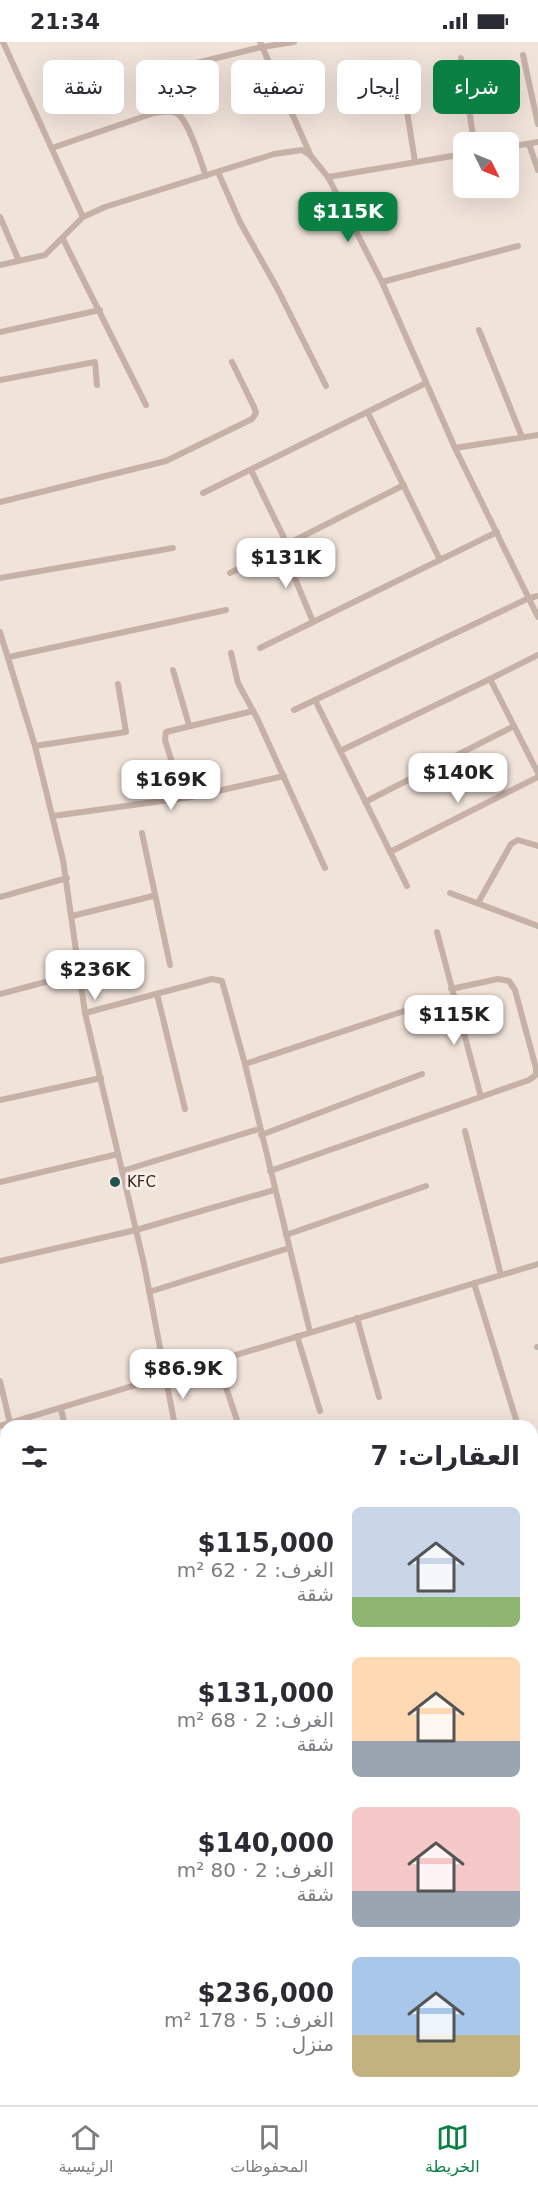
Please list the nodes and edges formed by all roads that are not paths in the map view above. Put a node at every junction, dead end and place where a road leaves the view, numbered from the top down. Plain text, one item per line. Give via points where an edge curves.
1 (3, 42) edge
2 (294, 42) edge
3 (261, 44) edge
4 (523, 55) dead end
5 (461, 58) dead end
6 (203, 60) edge
7 (151, 114) edge
8 (177, 114) edge
9 (408, 114) edge
10 (538, 124) edge
11 (472, 132) edge
12 (538, 142) edge
13 (529, 144) junction
14 (519, 145) edge
15 (52, 148) junction
16 (310, 155) junction
17 (453, 156) edge
18 (415, 162) junction
19 (538, 170) edge
20 (218, 172) junction
21 (206, 176) junction
22 (328, 177) junction
23 (0, 217) edge
24 (83, 217) junction
25 (63, 239) junction
26 (518, 246) dead end
27 (19, 261) junction
28 (0, 265) edge
29 (382, 282) junction
30 (100, 310) junction
31 (479, 330) dead end
32 (0, 332) edge
33 (232, 363) dead end
34 (0, 380) edge
35 (426, 383) junction
36 (97, 385) dead end
37 (326, 386) dead end
38 (146, 405) dead end
39 (368, 413) junction
40 (538, 435) edge
41 (522, 437) junction
42 (456, 448) junction
43 (251, 470) junction
44 (404, 485) junction
45 (203, 492) dead end
46 (0, 502) edge
47 (497, 532) junction
48 (284, 546) junction
49 (173, 548) dead end
50 (440, 560) junction
51 (230, 573) dead end
52 (0, 578) edge
53 (538, 596) edge
54 (529, 598) junction
55 (226, 610) dead end
56 (538, 616) edge
57 (313, 622) junction
58 (0, 632) edge
59 (260, 648) dead end
60 (231, 653) dead end
61 (538, 655) edge
62 (9, 657) junction
63 (173, 670) dead end
64 (490, 679) junction
65 (118, 684) dead end
66 (315, 700) junction
67 (253, 711) junction
68 (294, 711) dead end
69 (189, 725) junction
70 (514, 726) junction
71 (35, 746) junction
72 (340, 751) junction
73 (538, 775) edge
74 (284, 776) junction
75 (183, 798) junction
76 (365, 801) junction
77 (53, 816) junction
78 (142, 833) dead end
79 (538, 846) edge
80 (390, 852) junction
81 (325, 868) dead end
82 (67, 878) junction
83 (407, 886) dead end
84 (450, 893) dead end
85 (153, 896) junction
86 (0, 897) edge
87 (478, 903) junction
88 (72, 916) junction
89 (538, 926) edge
90 (437, 932) dead end
91 (170, 965) dead end
92 (79, 973) junction
93 (451, 988) junction
94 (0, 994) edge
95 (157, 994) junction
96 (410, 1009) dead end
97 (85, 1013) junction
98 (245, 1064) junction
99 (422, 1074) dead end
100 (100, 1078) junction
101 (481, 1097) junction
102 (0, 1100) edge
103 (185, 1109) dead end
104 (465, 1131) dead end
105 (260, 1132) junction
106 (118, 1154) junction
107 (122, 1171) junction
108 (270, 1171) junction
109 (0, 1182) edge
110 (426, 1186) dead end
111 (274, 1190) junction
112 (136, 1230) junction
113 (286, 1235) junction
114 (289, 1248) junction
115 (0, 1261) edge
116 (538, 1263) edge
117 (501, 1275) junction
118 (474, 1283) junction
119 (149, 1292) junction
120 (357, 1318) junction
121 (310, 1332) junction
122 (297, 1336) junction
123 (217, 1362) junction
124 (168, 1377) junction
125 (0, 1381) edge
126 (380, 1397) dead end
127 (61, 1408) junction
128 (320, 1411) dead end
129 (9, 1420) edge
130 (20, 1420) edge
131 (64, 1420) edge
132 (174, 1420) edge
133 (237, 1420) edge
134 (516, 1420) edge

1 - 15 street
2 - 3 street
3 - 6 street
3 - 16 street
4 - 10 street
5 - 11 street
7 - 15 street
8 - 21 street
9 - 18 street
12 - 13 street
13 - 14 street
13 - 19 street
15 - 24 street
16 - 20 street via 295,149
16 - 22 street
17 - 18 street
18 - 22 street
20 - 21 street
20 - 37 street
21 - 24 street
22 - 29 street
23 - 27 street
24 - 25 street
25 - 27 street via 45,255
25 - 30 street
26 - 29 street
27 - 28 street
29 - 35 street
30 - 32 street
30 - 38 street
31 - 41 street
33 - 46 street via 254,407 256,413 252,418 166,461
34 - 36 street via 95,362
35 - 39 street
35 - 42 street
39 - 43 street
39 - 44 street
40 - 41 street
41 - 42 street
42 - 47 street
43 - 45 street
43 - 48 street
44 - 48 street
44 - 50 street
47 - 50 street
47 - 54 street
48 - 51 street
48 - 57 street
49 - 52 street
50 - 57 street
53 - 54 street
54 - 56 street
54 - 66 street
55 - 62 street
57 - 59 street
58 - 62 street
60 - 67 street via 238,683
61 - 64 street
62 - 71 street
63 - 69 street
64 - 70 street
64 - 72 street
65 - 71 street via 126,732
66 - 68 street
66 - 72 street
67 - 69 street
67 - 74 street
69 - 75 street via 166,732 165,740
70 - 73 street
70 - 76 street
71 - 77 street
72 - 76 street
73 - 80 street
74 - 75 street
74 - 81 street
75 - 77 street
76 - 80 street
77 - 82 street
78 - 85 street
79 - 87 street via 518,840 511,844
80 - 83 street
82 - 86 street
82 - 88 street
84 - 87 street
85 - 88 street
85 - 91 street
87 - 89 street
88 - 92 street
90 - 93 street
92 - 94 street
92 - 97 street
93 - 101 street
93 - 101 street via 498,978 509,981 515,990 536,1075
95 - 97 street
95 - 98 street via 212,979 222,981
95 - 103 street
96 - 98 street
97 - 100 street
98 - 105 street
99 - 105 street
100 - 102 street
100 - 106 street
101 - 108 street
104 - 117 street
105 - 107 street
105 - 108 street
106 - 107 street
106 - 109 street
107 - 112 street
108 - 111 street
110 - 113 street
111 - 112 street
111 - 113 street
112 - 115 street
112 - 119 street
113 - 114 street
114 - 119 street
114 - 121 street
116 - 117 street
117 - 118 street
118 - 120 street
118 - 134 street
119 - 124 street
120 - 121 street
120 - 126 street
121 - 122 street
122 - 123 street
122 - 128 street
123 - 124 street
123 - 133 street
124 - 127 street
124 - 132 street
125 - 129 street
127 - 130 street
127 - 131 street

